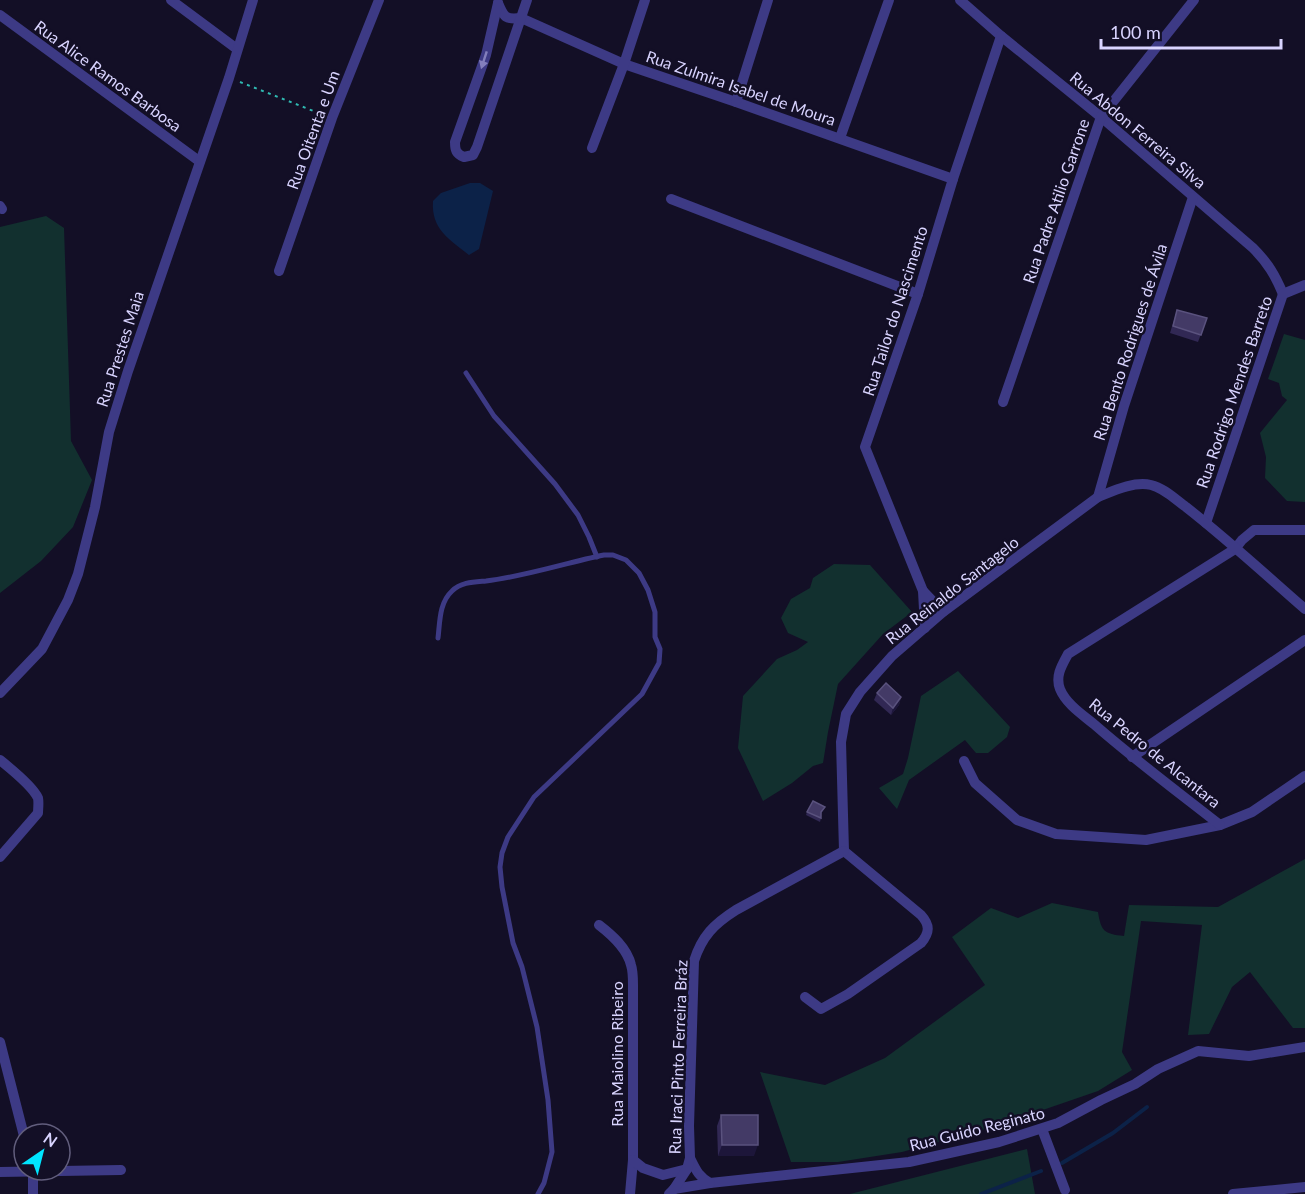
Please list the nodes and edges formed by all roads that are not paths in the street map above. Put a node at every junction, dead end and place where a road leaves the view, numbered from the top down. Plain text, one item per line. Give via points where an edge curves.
1 (171, 0) edge
2 (253, 0) edge
3 (379, 0) edge
4 (527, 0) edge
5 (645, 0) edge
6 (768, 0) edge
7 (889, 0) edge
8 (960, 0) edge
9 (1194, 0) edge
10 (498, 2) edge
11 (0, 15) edge
12 (521, 18) junction
13 (1001, 36) junction
14 (237, 49) junction
15 (624, 64) junction
16 (736, 102) junction
17 (1101, 117) junction
18 (840, 138) junction
19 (592, 148) dead end
20 (199, 161) junction
21 (953, 179) junction
22 (1193, 197) junction
23 (671, 199) dead end
24 (279, 271) dead end
25 (1305, 285) edge
26 (918, 294) junction
27 (1283, 294) junction
28 (466, 373) dead end
29 (1003, 402) dead end
30 (1098, 497) junction
31 (1206, 523) junction
32 (1305, 530) edge
33 (1235, 549) junction
34 (597, 557) junction
35 (923, 591) junction
36 (1305, 609) edge
37 (943, 612) junction
38 (925, 628) junction
39 (438, 638) dead end
40 (1305, 640) edge
41 (0, 693) edge
42 (1132, 757) junction
43 (0, 760) edge
44 (964, 761) dead end
45 (1305, 776) edge
46 (1220, 825) junction
47 (843, 851) junction
48 (0, 857) edge
49 (599, 925) dead end
50 (805, 997) dead end
51 (0, 1042) edge
52 (1305, 1047) edge
53 (20, 1122) edge
54 (1041, 1129) junction
55 (633, 1160) junction
56 (688, 1163) junction
57 (72, 1170) edge
58 (121, 1170) dead end
59 (710, 1183) junction
60 (1305, 1187) edge
61 (1065, 1190) dead end
62 (671, 1191) edge
63 (538, 1194) edge
64 (630, 1194) edge
65 (1233, 1194) edge

1 - 14 street
2 - 14 street, Rua Prestes Maia
3 - 24 street, Rua Oitenta e Um via 332,118
4 - 12 street
5 - 15 street
6 - 16 street
7 - 18 street
8 - 13 street, Rua Abdon Ferreira Silva
9 - 17 street, Rua Padre Atilio Garrone
10 - 12 street, Rua Zulmira Isabel de Moura via 504,16
10 -> 12 street via 486,55 455,142 459,155 470,156 475,152
11 - 20 street, Rua Alice Ramos Barbosa
12 - 15 street, Rua Zulmira Isabel de Moura
13 - 17 street, Rua Abdon Ferreira Silva
13 - 21 street, Rua Tailor do Nascimento
14 - 20 street, Rua Prestes Maia
15 - 16 street, Rua Zulmira Isabel de Moura
15 - 19 street
16 - 18 street, Rua Zulmira Isabel de Moura
17 - 22 street, Rua Abdon Ferreira Silva
17 - 29 street, Rua Padre Atilio Garrone
18 - 21 street, Rua Zulmira Isabel de Moura
20 - 41 street, Rua Prestes Maia via 109,432 96,507 78,574 42,650
21 - 26 street, Rua Tailor do Nascimento
22 - 27 street, Rua Abdon Ferreira Silva via 1266,260
22 - 30 street, Rua Bento Rodrigues de Ávila
23 - 26 street
25 - 27 street, Rua Rodrigo Mendes Barreto
26 - 35 street, Rua Tailor do Nascimento via 865,447
27 - 31 street, Rua Rodrigo Mendes Barreto
28 - 34 lane via 494,416 578,515
30 - 31 street, Rua Reinaldo Santagelo via 1126,487 1152,485
30 - 37 street, Rua Reinaldo Santagelo
31 - 33 street
32 - 33 street, Rua Pedro de Alcantara via 1254,530
33 - 36 street
33 - 42 street, Rua Pedro de Alcantara via 1068,654 1062,666 1058,676 1060,689 1070,703
34 - 39 lane via 456,586 444,602
34 - 63 lane via 613,555 626,560 639,573 655,612 659,663 642,694 534,796 502,853 503,896 537,1027 549,1110 552,1152
35 - 37 street, Rua Tailor do Nascimento
35 - 38 street, Rua Tailor do Nascimento
37 - 38 street, Rua Reinaldo Santagelo
38 - 47 street, Rua Reinaldo Santagelo via 892,656 846,714 841,742
40 - 42 street
42 - 46 street, Rua Pedro de Alcantara
43 - 48 street via 38,799 38,813
44 - 46 street via 975,783 1017,820 1056,834 1146,840
45 - 46 street via 1252,812
47 - 50 street via 921,915 929,927 928,933 921,943 830,1004 820,1009
47 - 56 street, Rua Iraci Pinto Ferreira Bráz via 720,920 699,946 694,961
49 - 55 street, Rua Maiolino Ribeiro via 618,942 631,965
51 - 53 street
52 - 54 street, Rua Guido Reginato via 1249,1056 1198,1051 1058,1124
54 - 59 street, Rua Guido Reginato via 909,1162
54 - 61 street
55 - 56 street via 663,1175
55 - 64 street, Rua Maiolino Ribeiro
56 - 59 street
56 - 62 street, Rua Iraci Pinto Ferreira Bráz
57 - 58 street
59 - 62 street, Rua Guido Reginato
60 - 65 street

